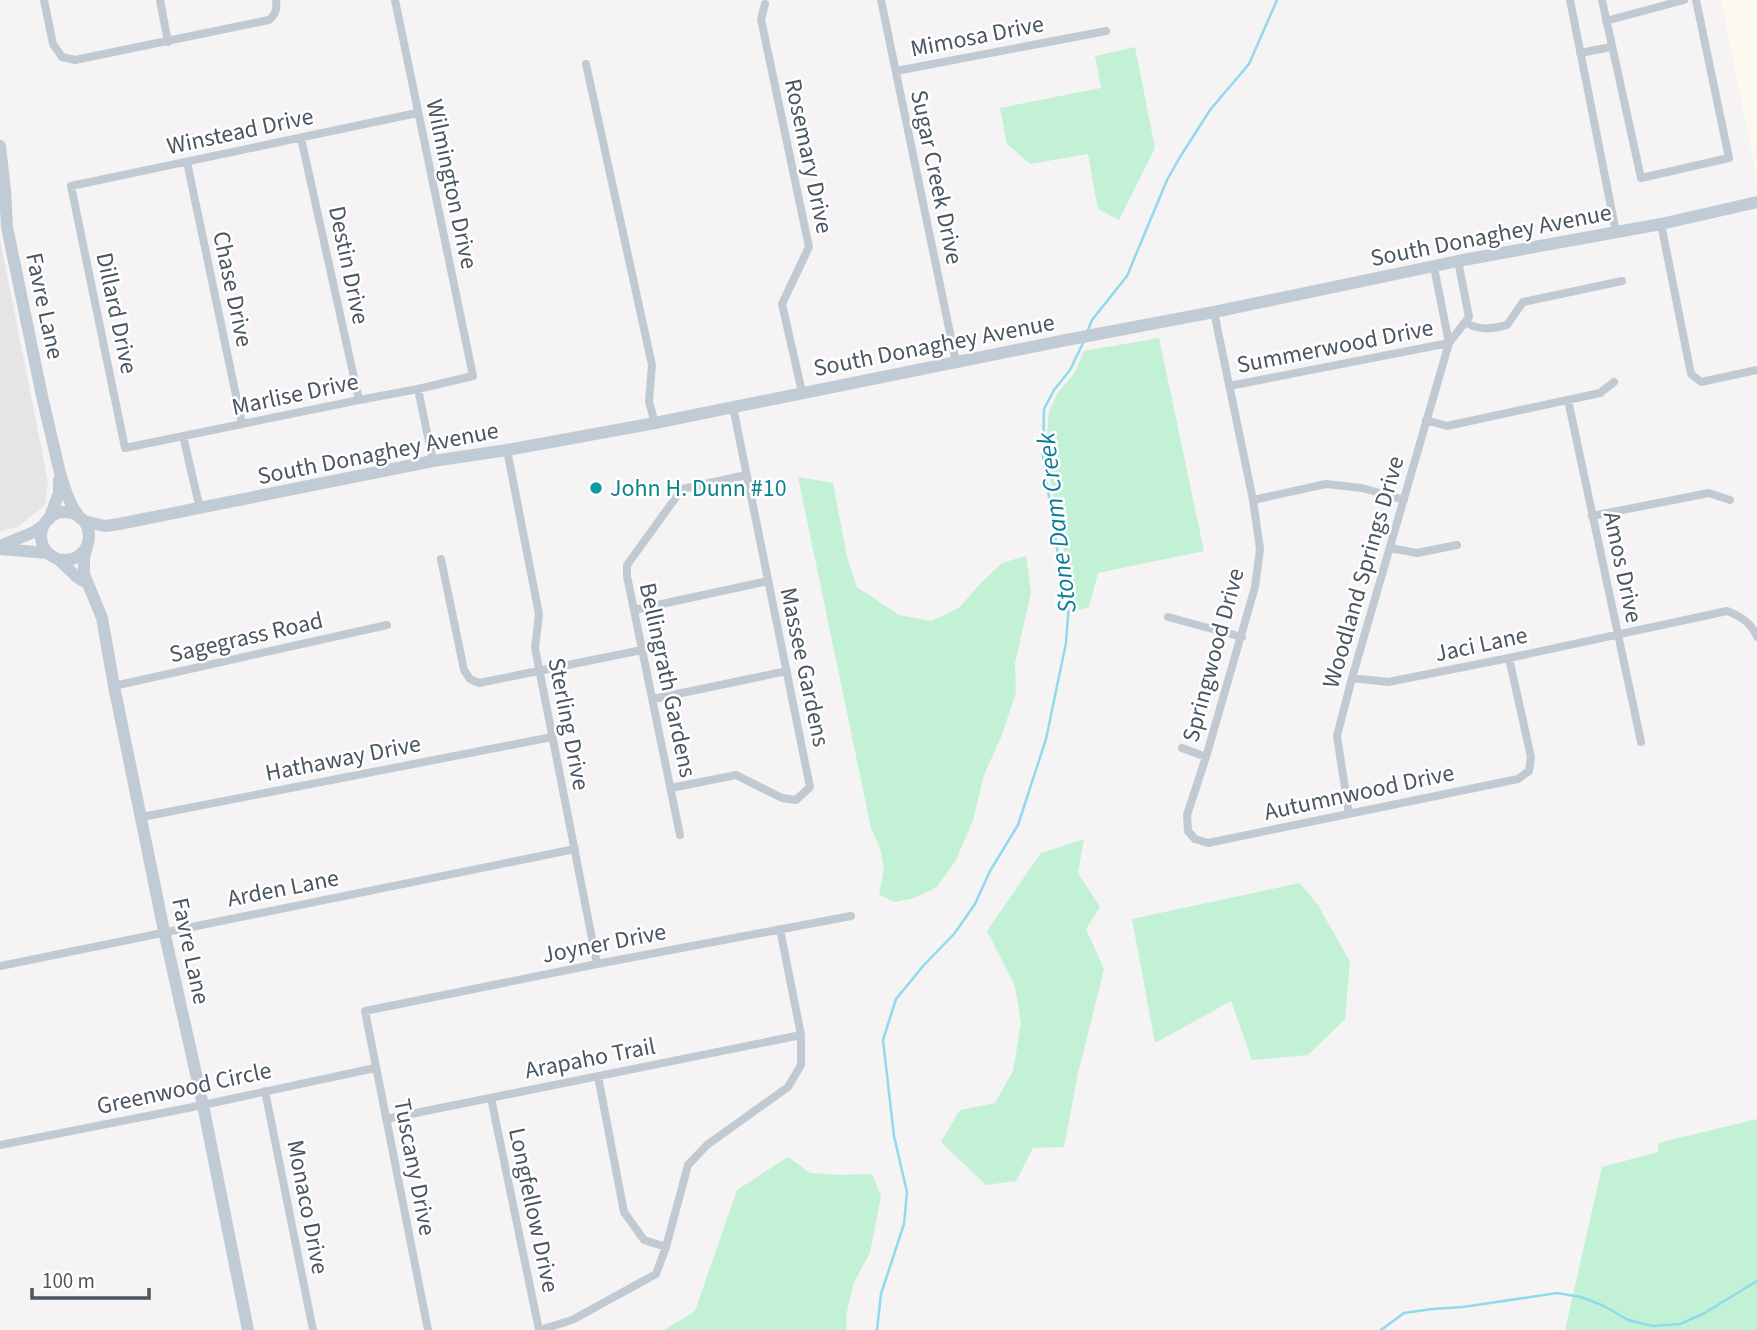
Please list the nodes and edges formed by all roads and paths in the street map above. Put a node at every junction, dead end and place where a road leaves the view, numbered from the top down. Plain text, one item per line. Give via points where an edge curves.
1 (44, 0) edge
2 (160, 0) edge
3 (276, 0) edge
4 (395, 0) edge
5 (881, 0) edge
6 (1570, 0) edge
7 (1602, 0) edge
8 (1684, 0) edge
9 (1696, 0) edge
10 (765, 4) dead end
11 (1606, 21) junction
12 (1106, 31) dead end
13 (169, 41) junction
14 (1611, 47) junction
15 (1580, 53) junction
16 (586, 64) dead end
17 (896, 71) junction
18 (417, 113) junction
19 (301, 138) junction
20 (0, 146) edge
21 (187, 162) junction
22 (71, 186) joint
23 (1757, 202) edge
24 (1661, 224) junction
25 (1616, 232) junction
26 (1458, 261) junction
27 (1434, 267) junction
28 (1622, 281) dead end
29 (1214, 312) junction
30 (1465, 322) junction
31 (1449, 343) junction
32 (956, 362) junction
33 (1757, 370) edge
34 (473, 376) joint
35 (1614, 382) dead end
36 (1229, 386) junction
37 (418, 389) junction
38 (802, 393) junction
39 (359, 400) junction
40 (1569, 400) junction
41 (733, 407) junction
42 (1426, 420) junction
43 (655, 423) junction
44 (242, 425) junction
45 (183, 436) junction
46 (125, 448) joint
47 (507, 450) junction
48 (433, 461) junction
49 (60, 473) junction
50 (746, 475) junction
51 (1253, 500) junction
52 (1404, 500) junction
53 (1730, 500) dead end
54 (200, 509) junction
55 (1592, 516) junction
56 (82, 519) junction
57 (47, 522) junction
58 (119, 524) junction
59 (1457, 545) dead end
60 (87, 546) junction
61 (0, 547) edge
62 (1390, 548) junction
63 (53, 556) junction
64 (441, 559) dead end
65 (768, 581) junction
66 (87, 583) junction
67 (634, 610) junction
68 (1168, 617) dead end
69 (387, 625) dead end
70 (1618, 634) junction
71 (1242, 637) junction
72 (1757, 637) edge
73 (642, 650) junction
74 (1509, 658) junction
75 (539, 671) junction
76 (787, 671) junction
77 (1352, 678) junction
78 (114, 686) junction
79 (653, 699) junction
80 (552, 737) junction
81 (1641, 742) dead end
82 (1182, 748) dead end
83 (1206, 757) junction
84 (670, 788) junction
85 (1349, 814) junction
86 (142, 817) junction
87 (680, 835) dead end
88 (1195, 839) joint
89 (575, 849) junction
90 (850, 916) dead end
91 (780, 929) junction
92 (164, 931) junction
93 (597, 964) junction
94 (0, 966) edge
95 (365, 1011) joint
96 (802, 1035) junction
97 (375, 1069) junction
98 (598, 1076) junction
99 (265, 1091) junction
100 (491, 1098) junction
101 (203, 1105) junction
102 (386, 1119) junction
103 (0, 1145) edge
104 (666, 1247) junction
105 (246, 1330) edge
106 (313, 1330) edge
107 (428, 1330) edge
108 (539, 1330) edge

1 - 13 street via 52,44 62,57 75,60
2 - 13 street
3 - 13 street via 277,8 269,20
4 - 18 street, Wilmington Drive
5 - 17 street, Sugar Creek Drive
6 - 15 street
7 - 11 street
8 - 11 street
9 - 14 street via 1729,158 1641,178
10 - 38 street, Rosemary Drive via 761,19 809,247 782,304
11 - 14 street
12 - 17 street, Mimosa Drive
14 - 15 street
15 - 25 street
16 - 43 street via 652,365 649,401
17 - 32 street, Sugar Creek Drive
18 - 19 street, Winstead Drive
18 - 34 street, Wilmington Drive
19 - 21 street, Winstead Drive
19 - 39 street, Destin Drive
20 - 49 street, Favre Lane via 7,227
21 - 22 street, Winstead Drive
21 - 44 street, Chase Drive
22 - 46 street, Dillard Drive
23 - 24 street, South Donaghey Avenue
24 - 25 street, South Donaghey Avenue
24 - 33 street via 1691,374 1701,382
25 - 26 street, South Donaghey Avenue
26 - 27 street, South Donaghey Avenue
26 - 30 street via 1469,317
27 - 29 street, South Donaghey Avenue
27 - 31 street, Woodland Springs Drive
28 - 30 street via 1523,302 1507,325 1490,329
29 - 32 street, South Donaghey Avenue
29 - 36 street, Springwood Drive
30 - 31 street, Woodland Springs Drive
31 - 36 street, Summerwood Drive
31 - 42 street, Woodland Springs Drive
32 - 38 street, South Donaghey Avenue
34 - 37 street, Marlise Drive
35 - 40 street via 1600,393
36 - 51 street, Springwood Drive
37 - 39 street, Marlise Drive
37 - 48 street
38 - 41 street, South Donaghey Avenue
39 - 44 street, Marlise Drive
40 - 42 street via 1447,426
40 - 55 street, Amos Drive
41 - 43 street, South Donaghey Avenue
41 - 50 street, Massee Gardens
42 - 52 street, Woodland Springs Drive
43 - 47 street, South Donaghey Avenue
44 - 45 street, Marlise Drive
45 - 46 street, Marlise Drive
45 - 54 street
47 - 48 street, South Donaghey Avenue
47 - 75 street, Sterling Drive via 539,614 535,648
48 - 54 street, South Donaghey Avenue
49 - 56 street, Favre Lane
49 - 57 street, Favre Lane via 59,493
50 - 65 street, Massee Gardens
50 - 67 street, Bellingrath Gardens via 682,489 627,565
51 - 52 street via 1326,484
51 - 71 street, Springwood Drive via 1260,549
52 - 62 street, Woodland Springs Drive
53 - 55 street via 1709,494
54 - 58 street, South Donaghey Avenue
55 - 70 street, Amos Drive
56 - 57 street via 61,513
56 - 58 street, South Donaghey Avenue via 105,526
56 - 60 street via 88,528
57 - 61 street
57 - 63 street via 42,540
58 - 60 street, South Donaghey Avenue
59 - 62 street via 1417,553
60 - 63 street via 71,560
60 - 66 street, Favre Lane via 83,565
61 - 63 street
62 - 77 street, Woodland Springs Drive
63 - 66 street, Favre Lane
64 - 75 street via 464,670 470,679 480,683
65 - 67 street
65 - 76 street, Massee Gardens
66 - 78 street, Favre Lane via 102,618
67 - 73 street, Bellingrath Gardens
68 - 71 street
69 - 78 street, Sagegrass Road
70 - 72 street, Jaci Lane via 1727,611 1742,617
70 - 74 street, Jaci Lane
70 - 81 street, Amos Drive
71 - 83 street, Springwood Drive
73 - 75 street
73 - 79 street, Bellingrath Gardens
74 - 77 street, Jaci Lane via 1388,682
74 - 85 street, Autumnwood Drive via 1531,757 1529,771 1518,779
75 - 80 street, Sterling Drive
76 - 79 street
76 - 84 street, Massee Gardens via 810,787 796,800 782,798 736,775
77 - 85 street, Woodland Springs Drive via 1338,736
78 - 86 street, Favre Lane
79 - 84 street, Bellingrath Gardens
80 - 86 street, Hathaway Drive
80 - 89 street, Sterling Drive
82 - 83 street
83 - 88 street, Springwood Drive via 1187,815 1188,831
84 - 87 street, Bellingrath Gardens
85 - 88 street, Autumnwood Drive via 1208,843
86 - 92 street, Favre Lane
89 - 92 street, Arden Lane
89 - 93 street, Sterling Drive
90 - 91 street, Joyner Drive
91 - 93 street, Joyner Drive
91 - 96 street
92 - 94 street, Arden Lane
92 - 101 street, Favre Lane
93 - 95 street, Joyner Drive
95 - 97 street, Tuscany Drive
96 - 98 street, Arapaho Trail
96 - 104 street via 801,1065 788,1087 707,1145 688,1165
97 - 99 street, Greenwood Circle
97 - 102 street, Tuscany Drive
98 - 100 street, Arapaho Trail
98 - 104 street via 624,1212 644,1240
99 - 101 street, Greenwood Circle
99 - 106 street, Monaco Drive
100 - 102 street, Arapaho Trail
100 - 108 street, Longfellow Drive
101 - 103 street, Greenwood Circle
101 - 105 street, Favre Lane
102 - 107 street, Tuscany Drive
104 - 108 street via 656,1274 572,1320

